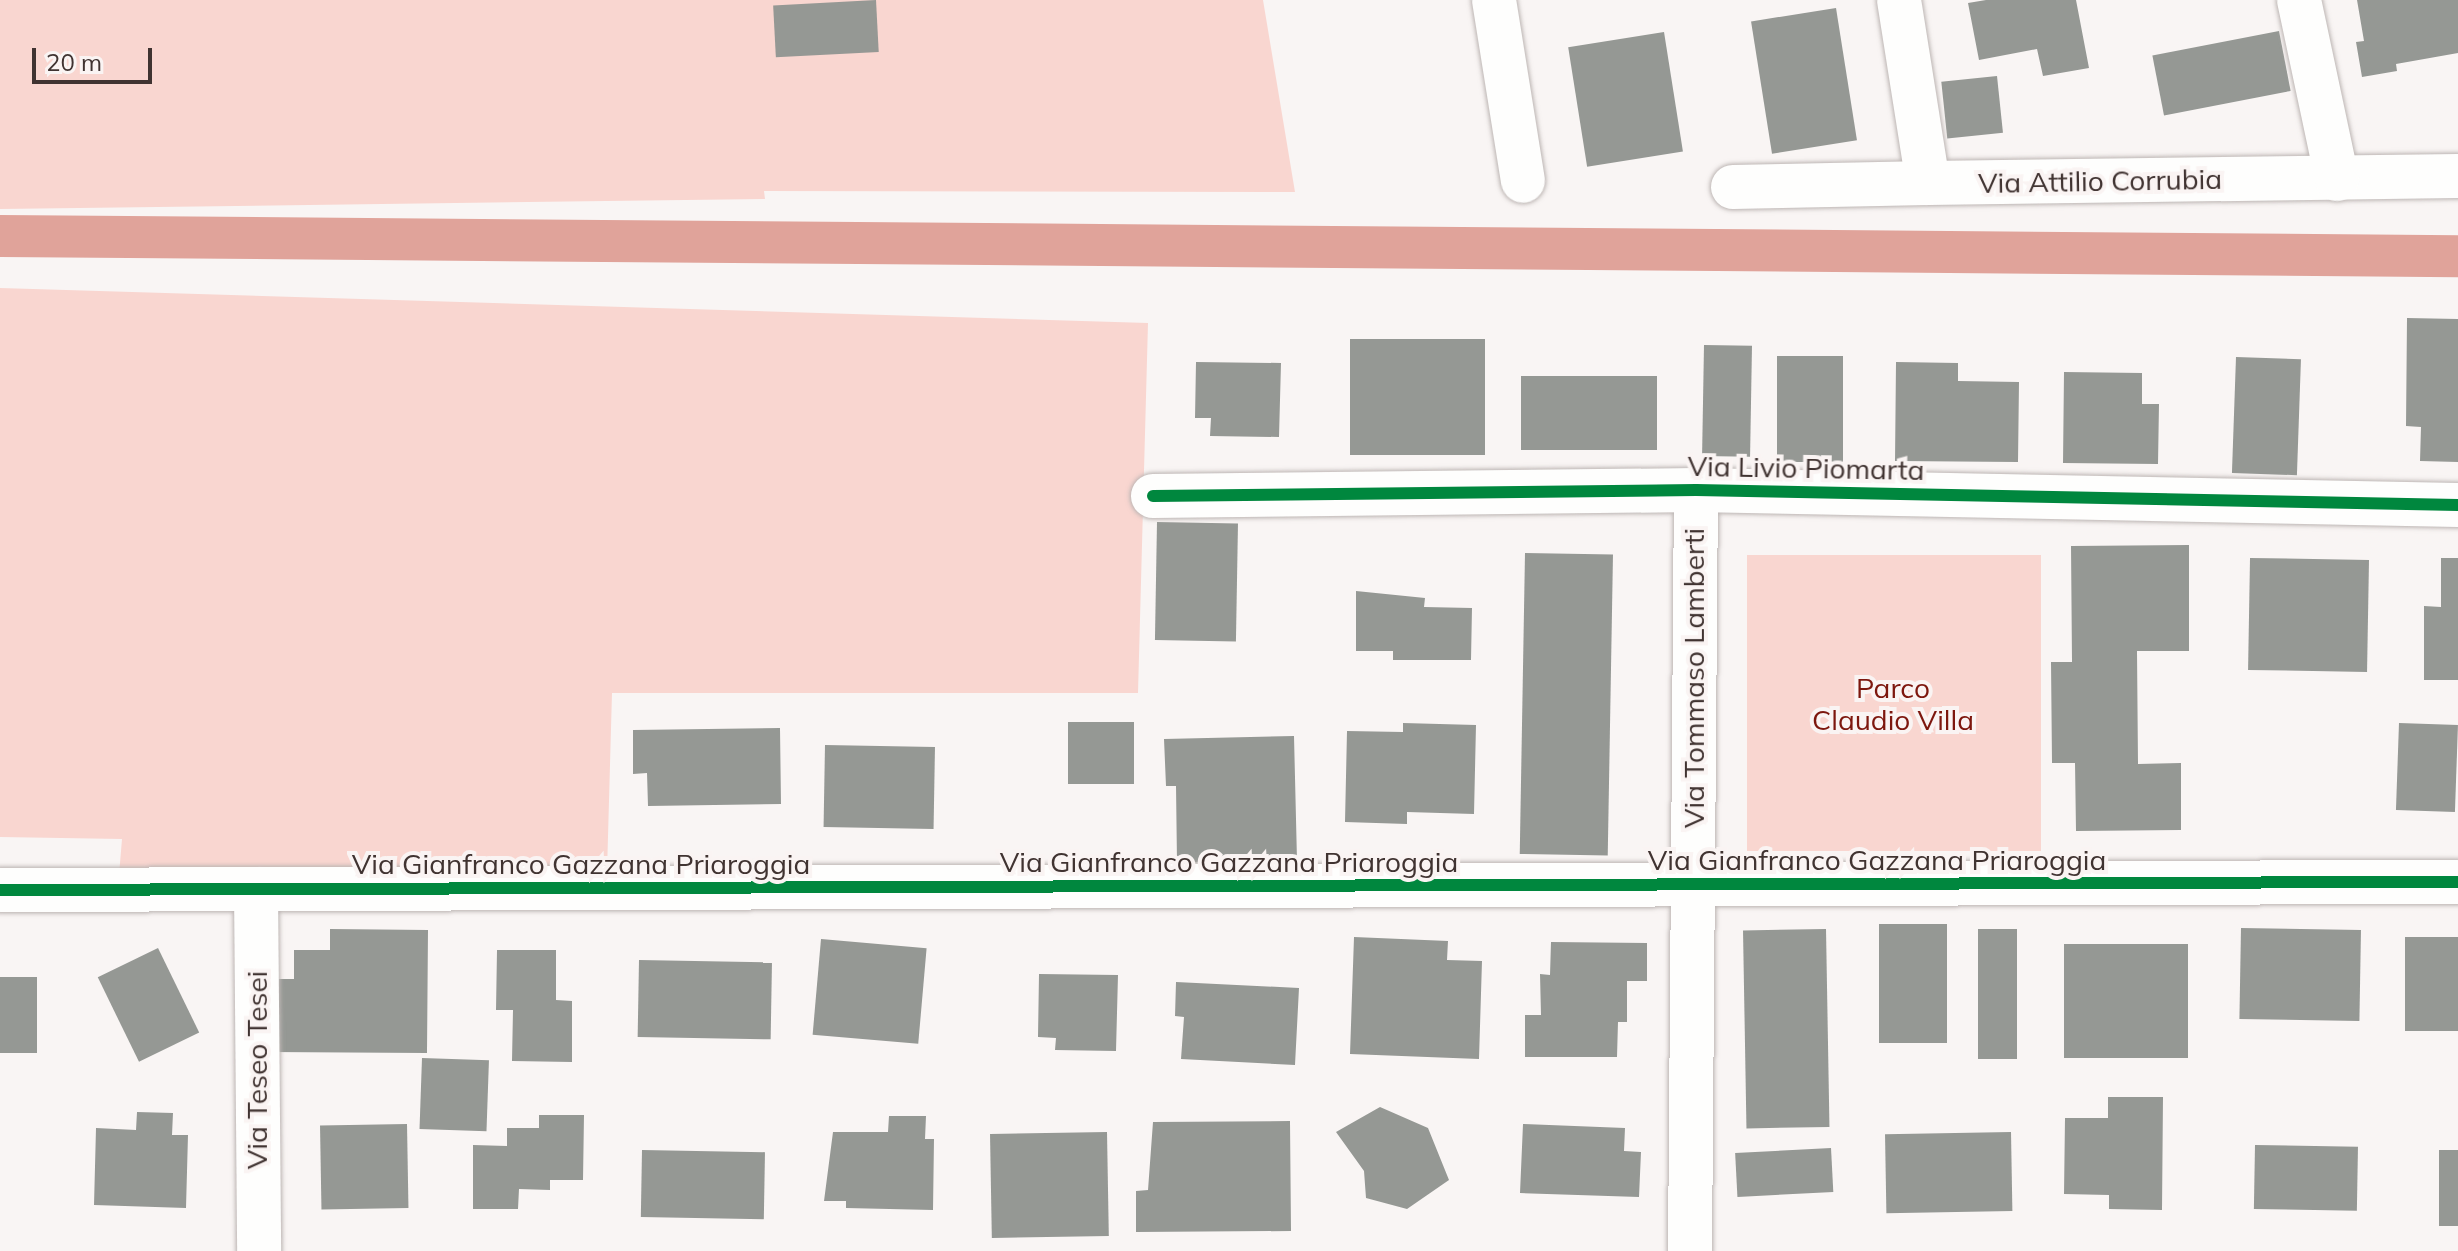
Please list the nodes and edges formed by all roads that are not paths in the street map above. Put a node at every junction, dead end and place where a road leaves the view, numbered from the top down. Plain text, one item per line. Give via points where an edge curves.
1 (1494, 0) edge
2 (1899, 0) edge
3 (2299, 0) edge
4 (2458, 176) edge
5 (2337, 179) junction
6 (1523, 181) dead end
7 (1928, 183) junction
8 (1733, 187) dead end
9 (1696, 490) junction
10 (1153, 496) dead end
11 (2458, 505) edge
12 (2458, 882) edge
13 (1693, 884) junction
14 (256, 889) junction
15 (0, 890) edge
16 (259, 1251) edge
17 (1690, 1251) edge

1 - 6 street
2 - 7 street
3 - 5 street
4 - 5 street, Via Attilio Corrubia
5 - 7 street, Via Attilio Corrubia
7 - 8 street, Via Attilio Corrubia
9 - 10 street, Via Livio Piomarta
9 - 11 street, Via Livio Piomarta
9 - 13 street, Via Tommaso Lamberti
12 - 13 street, Via Gianfranco Gazzana Priaroggia
13 - 14 street, Via Gianfranco Gazzana Priaroggia
13 - 17 street, Via Tommaso Lamberti
14 - 15 street, Via Gianfranco Gazzana Priaroggia
14 - 16 street, Via Teseo Tesei

